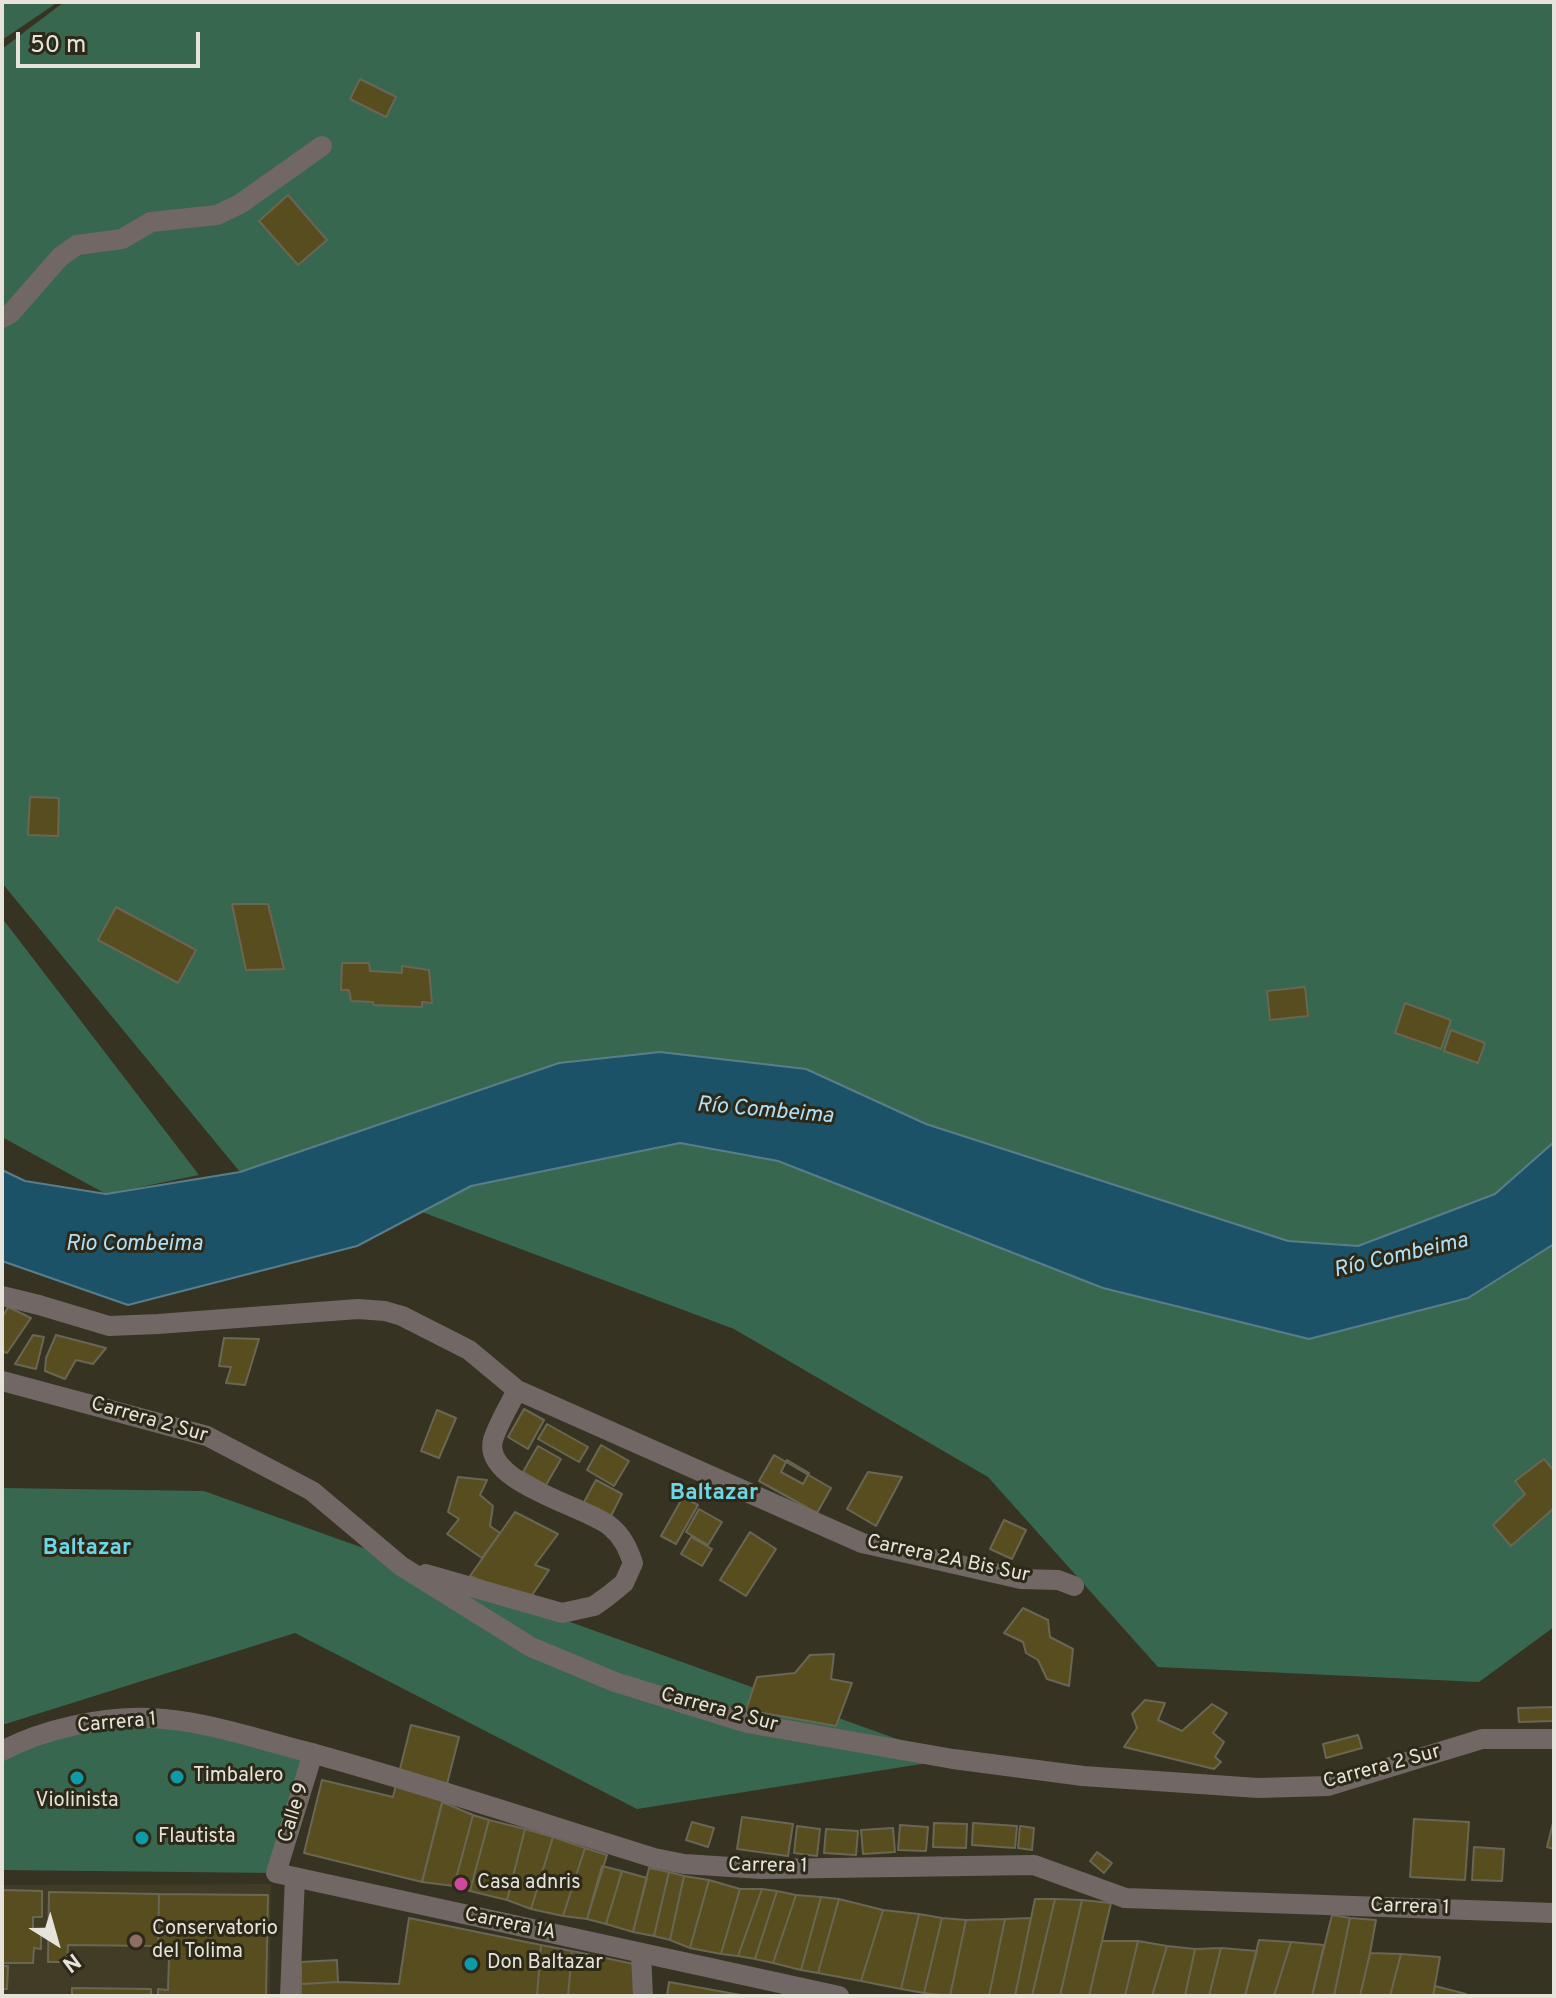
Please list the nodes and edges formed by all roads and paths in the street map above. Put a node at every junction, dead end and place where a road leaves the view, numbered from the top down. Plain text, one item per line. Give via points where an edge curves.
1 (322, 146) dead end
2 (2, 318) edge
3 (2, 1296) edge
4 (2, 1381) edge
5 (517, 1390) junction
6 (401, 1566) junction
7 (1074, 1586) dead end
8 (1554, 1739) edge
9 (2, 1751) edge
10 (313, 1753) junction
11 (285, 1875) junction
12 (1554, 1913) edge
13 (641, 1954) junction
14 (290, 1996) edge
15 (643, 1996) edge
16 (839, 1996) edge

1 - 2 street via 217,215 151,222 122,239 77,245
3 - 5 street, Carrera 2A Bis Sur via 109,1326 385,1311 469,1350
4 - 6 street, Carrera 2 Sur via 207,1436 312,1491
5 - 6 street via 492,1443 497,1462 514,1480 610,1526 626,1543 633,1563 624,1583 594,1606 562,1613
5 - 7 street, Carrera 2A Bis Sur via 862,1543
6 - 8 street, Carrera 2 Sur via 531,1647 615,1682 747,1723 953,1759 1083,1776 1258,1788 1328,1786 1482,1739
9 - 10 street, Carrera 1 via 42,1734 147,1718 211,1726
10 - 11 street, Calle 9
10 - 12 street, Carrera 1 via 684,1864 762,1869 1034,1865 1125,1898
11 - 13 street, Carrera 1A
11 - 14 street, Calle 9
13 - 15 street
13 - 16 street, Carrera 1A

